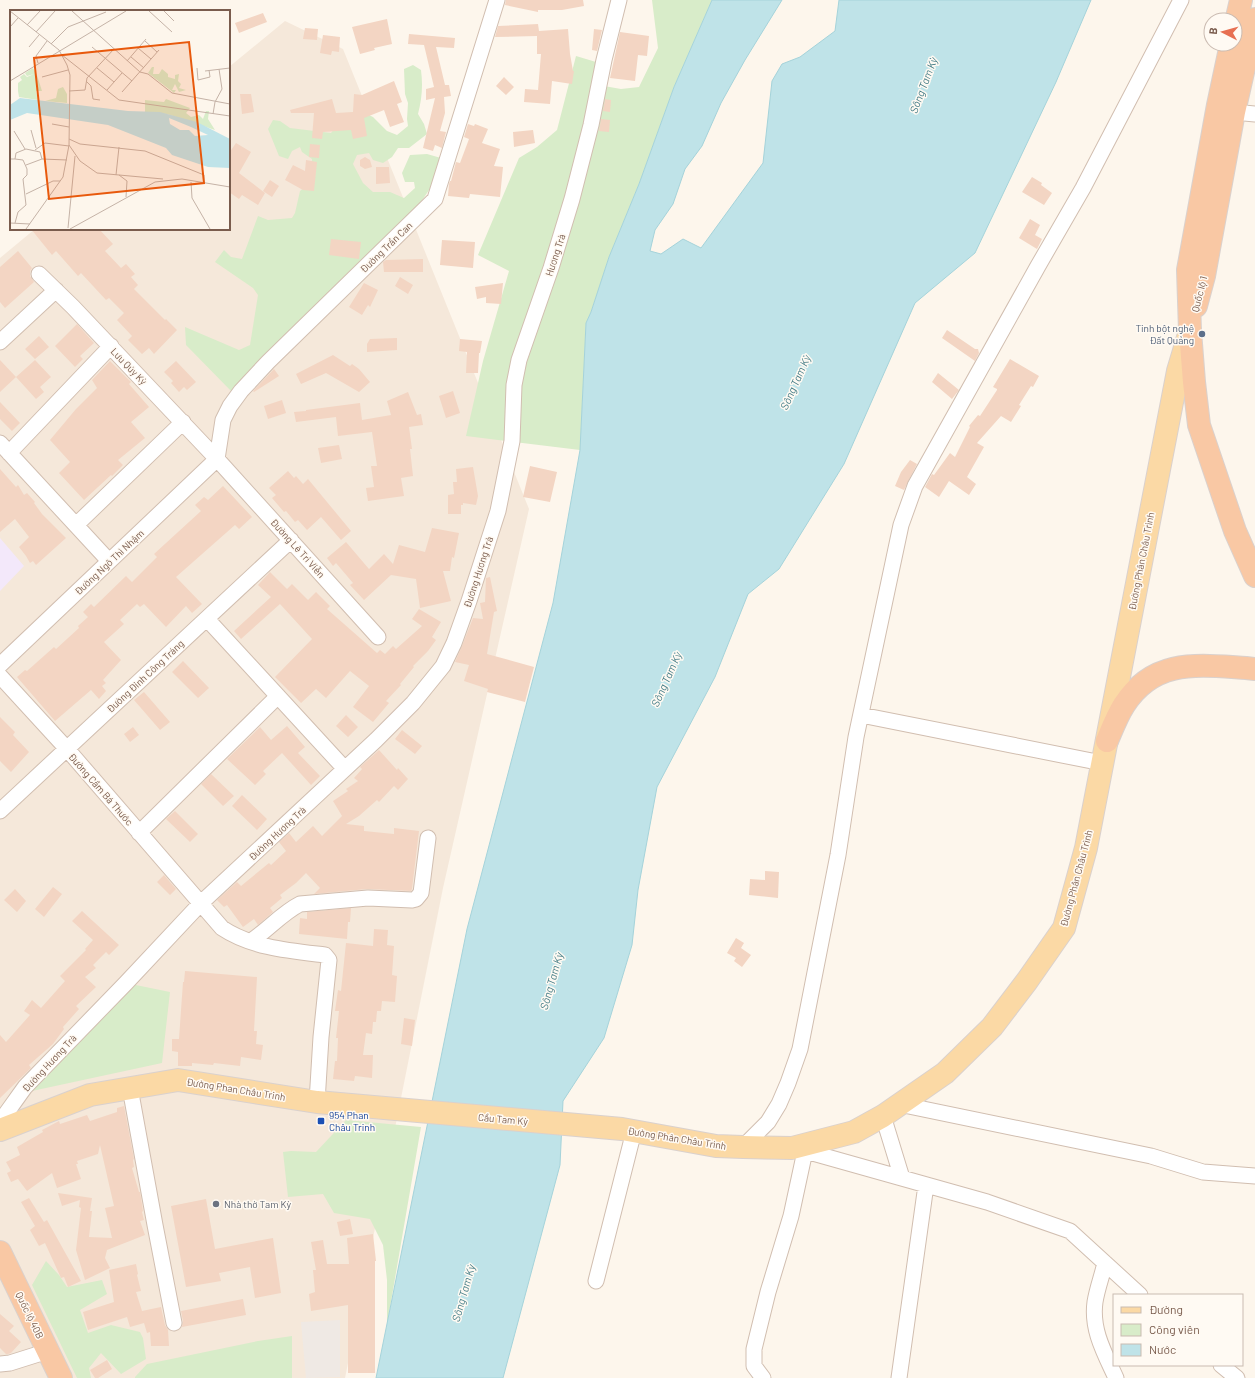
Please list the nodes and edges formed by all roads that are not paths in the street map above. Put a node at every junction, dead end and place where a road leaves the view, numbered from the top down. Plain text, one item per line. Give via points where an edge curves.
1 (497, 0) edge
2 (619, 0) edge
3 (1181, 0) edge
4 (1241, 0) edge
5 (1244, 28) edge
6 (1229, 52) edge
7 (1245, 113) edge
8 (40, 274) dead end
9 (56, 290) junction
10 (1190, 331) junction
11 (0, 342) edge
12 (111, 346) junction
13 (183, 422) junction
14 (4, 448) edge
15 (218, 459) junction
16 (498, 511) joint
17 (76, 526) junction
18 (291, 540) junction
19 (109, 562) junction
20 (1255, 576) edge
21 (207, 618) junction
22 (378, 637) dead end
23 (0, 665) edge
24 (1255, 670) edge
25 (0, 676) edge
26 (278, 696) junction
27 (862, 715) junction
28 (1107, 741) junction
29 (67, 749) junction
30 (1102, 763) junction
31 (346, 769) junction
32 (0, 811) edge
33 (139, 833) junction
34 (428, 838) dead end
35 (201, 904) junction
36 (251, 941) junction
37 (130, 1088) junction
38 (317, 1102) junction
39 (384, 1109) joint
40 (891, 1110) junction
41 (0, 1122) edge
42 (0, 1130) edge
43 (628, 1130) junction
44 (743, 1147) junction
45 (799, 1149) junction
46 (1255, 1176) edge
47 (902, 1178) junction
48 (926, 1185) junction
49 (0, 1252) edge
50 (1105, 1263) junction
51 (596, 1281) dead end
52 (1139, 1294) edge
53 (174, 1323) dead end
54 (48, 1351) junction
55 (0, 1364) edge
56 (1222, 1366) edge
57 (61, 1378) edge
58 (763, 1378) edge
59 (899, 1378) edge
60 (1116, 1378) edge
61 (1237, 1378) edge

1 - 15 street, Đường Trần Can via 436,199 241,390 223,420
2 - 16 street, Hương Trà via 592,125 572,199 519,360 514,385 512,441
3 - 27 street via 1083,188 915,486 901,525
4 - 5 highway, Quốc lộ 1
5 - 7 highway, Quốc lộ 1
6 - 10 highway, Quốc lộ 1 via 1188,270
7 - 10 highway, Quốc lộ 1
8 - 9 street, Lưu Qúy Kỳ
9 - 11 street
9 - 12 street, Lưu Qúy Kỳ
10 - 20 highway via 1199,425 1235,532
10 - 28 main road, Đường Phân Châu Trình via 1178,371
12 - 13 street, Lưu Qúy Kỳ
12 - 14 street
13 - 15 street, Lưu Qúy Kỳ
13 - 17 street
14 - 17 street
15 - 18 street, Đường Lê Trí Viễn
15 - 19 street, Đường Ngô Thì Nhậm
16 - 31 street, Đường Hương Trà via 467,608 443,666 413,703
17 - 19 street
18 - 21 street, Đường Đinh Công Tráng
18 - 22 street, Đường Lê Trí Viễn
19 - 23 street, Đường Ngô Thì Nhậm
21 - 26 street
21 - 29 street, Đường Đinh Công Tráng
24 - 28 highway via 1240,667 1188,666 1165,670 1142,684 1124,705
25 - 29 street, Đường Cầm Bá Thước
26 - 31 street
26 - 33 street
27 - 30 street
27 - 44 street via 856,736 838,855 800,1049 779,1104 768,1122
28 - 30 main road, Đường Phân Châu Trình
29 - 32 street, Đường Đinh Công Tráng
29 - 33 street, Đường Cầm Bá Thước
30 - 40 main road, Đường Phân Châu Trình via 1086,848 1064,928 992,1027 945,1073
31 - 35 street, Đường Hương Trà
33 - 35 street, Đường Cầm Bá Thước
34 - 36 street via 421,893 416,899 368,898 300,904
35 - 36 street, Đường Cầm Bá Thước via 222,928
35 - 41 street, Đường Hương Trà via 25,1088
36 - 38 street, Đường Cầm Bá Thước via 326,955 329,960
37 - 38 main road, Đường Phan Châu Trinh via 178,1080
37 - 42 main road, Đường Phan Châu Trinh via 90,1095
37 - 53 street
38 - 39 main road, Đường Phan Châu Trinh
39 - 43 main road, Cầu Tam Kỳ
40 - 45 main road, Đường Phân Châu Trình via 854,1132
40 - 46 street via 1151,1156 1203,1172
40 - 47 street
43 - 44 main road, Đường Phân Châu Trình via 716,1146
43 - 51 street
44 - 45 main road, Đường Phân Châu Trình
45 - 47 street
45 - 58 street via 791,1216 754,1349 754,1366
47 - 48 street
48 - 50 street via 987,1202 1070,1231
48 - 59 street
49 - 54 highway, Quốc lộ 40B
50 - 52 street
50 - 60 street via 1095,1301 1094,1324
54 - 55 street
54 - 57 highway, Quốc lộ 40B
56 - 61 street

